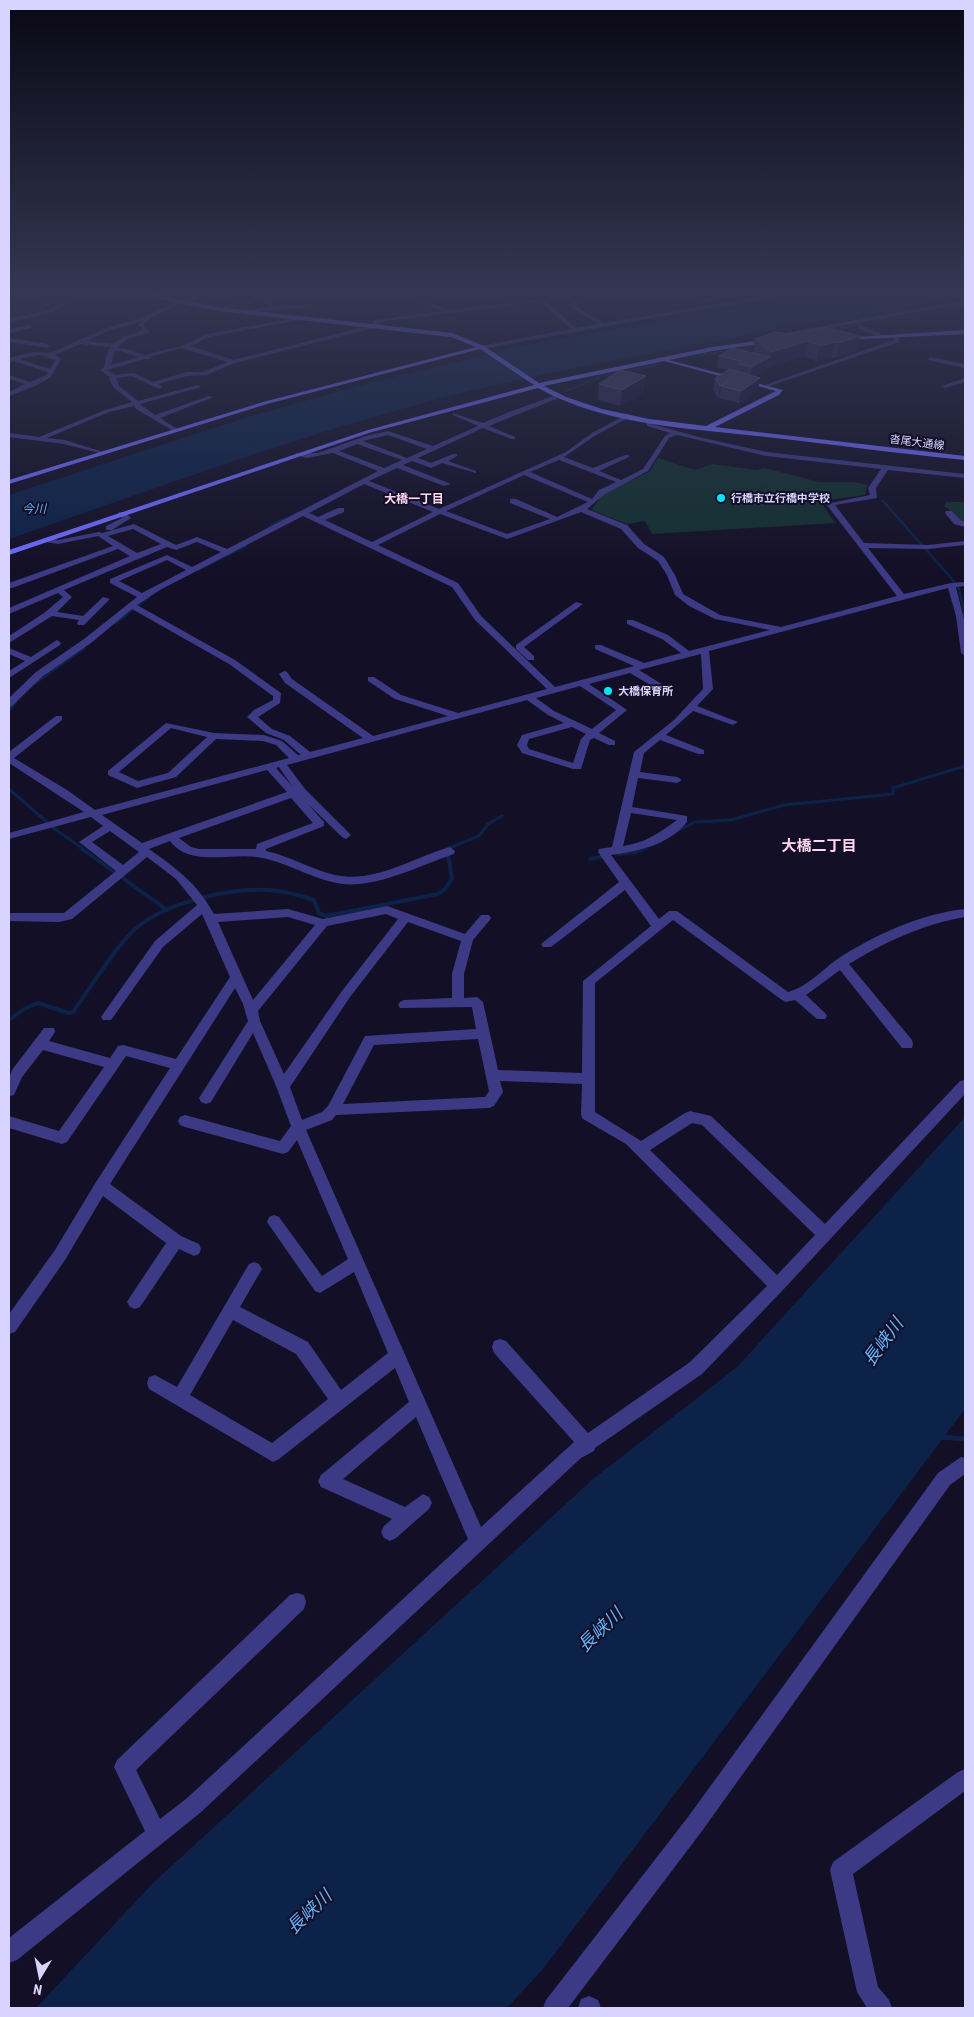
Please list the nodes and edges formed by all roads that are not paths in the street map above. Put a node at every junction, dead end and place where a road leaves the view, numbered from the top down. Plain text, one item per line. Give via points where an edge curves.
1 (115, 384) edge
2 (153, 384) edge
3 (331, 384) edge
4 (537, 384) joint
5 (764, 384) edge
6 (953, 384) edge
7 (33, 385) edge
8 (768, 385) joint
9 (198, 387) dead end
10 (963, 392) dead end
11 (9, 394) edge
12 (171, 394) junction
13 (558, 396) junction
14 (211, 397) dead end
15 (136, 404) junction
16 (455, 414) dead end
17 (628, 416) junction
18 (154, 418) junction
19 (649, 421) junction
20 (483, 425) junction
21 (707, 428) junction
22 (175, 430) junction
23 (676, 433) junction
24 (9, 435) edge
25 (41, 438) junction
26 (513, 438) dead end
27 (359, 442) junction
28 (432, 448) junction
29 (333, 451) junction
30 (101, 453) junction
31 (298, 454) junction
32 (455, 455) dead end
33 (558, 457) junction
34 (965, 458) edge
35 (409, 459) junction
36 (625, 459) dead end
37 (442, 461) junction
38 (397, 465) junction
39 (885, 468) junction
40 (384, 471) junction
41 (593, 471) junction
42 (474, 472) dead end
43 (523, 472) junction
44 (965, 476) edge
45 (362, 481) junction
46 (9, 482) edge
47 (621, 482) junction
48 (447, 484) dead end
49 (513, 501) dead end
50 (593, 502) junction
51 (341, 510) dead end
52 (583, 510) junction
53 (442, 512) junction
54 (304, 513) junction
55 (949, 513) dead end
56 (122, 514) junction
57 (554, 518) junction
58 (318, 520) junction
59 (965, 526) edge
60 (101, 535) junction
61 (48, 540) junction
62 (965, 543) edge
63 (166, 544) junction
64 (373, 545) junction
65 (861, 545) junction
66 (119, 546) junction
67 (228, 552) junction
68 (9, 554) edge
69 (136, 556) junction
70 (192, 570) junction
71 (965, 584) edge
72 (951, 585) junction
73 (9, 586) edge
74 (58, 589) junction
75 (141, 596) junction
76 (902, 597) junction
77 (106, 599) dead end
78 (579, 604) dead end
79 (132, 605) junction
80 (9, 611) edge
81 (51, 613) junction
82 (630, 622) dead end
83 (781, 630) junction
84 (9, 640) edge
85 (57, 643) dead end
86 (598, 647) dead end
87 (9, 651) edge
88 (705, 651) junction
89 (965, 653) edge
90 (688, 656) junction
91 (31, 660) junction
92 (645, 667) junction
93 (632, 670) junction
94 (284, 674) dead end
95 (9, 675) edge
96 (371, 679) dead end
97 (582, 684) junction
98 (559, 689) junction
99 (670, 693) dead end
100 (529, 697) junction
101 (9, 704) edge
102 (691, 707) junction
103 (459, 716) junction
104 (59, 718) dead end
105 (732, 722) dead end
106 (572, 724) junction
107 (591, 734) junction
108 (214, 736) junction
109 (659, 736) junction
110 (371, 739) junction
111 (612, 743) dead end
112 (701, 752) dead end
113 (308, 756) junction
114 (9, 758) edge
115 (296, 759) junction
116 (281, 763) junction
117 (268, 766) junction
118 (634, 774) junction
119 (677, 780) dead end
120 (292, 794) junction
121 (626, 809) junction
122 (92, 814) junction
123 (110, 826) junction
124 (346, 835) dead end
125 (9, 836) edge
126 (172, 836) junction
127 (143, 850) junction
128 (617, 850) junction
129 (450, 851) dead end
130 (262, 854) junction
131 (123, 870) junction
132 (626, 884) junction
133 (204, 906) junction
134 (965, 913) edge
135 (9, 917) edge
136 (406, 917) junction
137 (211, 918) junction
138 (485, 918) dead end
139 (323, 923) junction
140 (658, 927) junction
141 (467, 939) junction
142 (547, 944) dead end
143 (841, 963) junction
144 (236, 977) junction
145 (798, 995) junction
146 (458, 1001) junction
147 (404, 1005) dead end
148 (253, 1016) junction
149 (821, 1016) dead end
150 (108, 1017) dead end
151 (49, 1032) dead end
152 (484, 1034) junction
153 (40, 1044) junction
154 (907, 1044) dead end
155 (114, 1064) junction
156 (178, 1065) junction
157 (493, 1076) junction
158 (587, 1079) junction
159 (965, 1085) edge
160 (283, 1086) junction
161 (9, 1091) edge
162 (206, 1098) dead end
163 (333, 1110) junction
164 (185, 1121) dead end
165 (9, 1122) edge
166 (298, 1127) junction
167 (640, 1149) junction
168 (101, 1186) junction
169 (274, 1222) dead end
170 (825, 1234) junction
171 (176, 1241) junction
172 (194, 1249) dead end
173 (358, 1261) junction
174 (254, 1269) dead end
175 (777, 1286) junction
176 (135, 1302) dead end
177 (230, 1310) junction
178 (9, 1326) edge
179 (500, 1347) dead end
180 (398, 1356) junction
181 (155, 1383) dead end
182 (180, 1397) junction
183 (339, 1401) junction
184 (419, 1404) junction
185 (588, 1445) junction
186 (965, 1466) edge
187 (423, 1503) dead end
188 (408, 1516) junction
189 (390, 1532) dead end
190 (478, 1541) junction
191 (297, 1602) dead end
192 (965, 1779) edge
193 (157, 1834) junction
194 (9, 1952) edge
195 (554, 2008) edge
196 (881, 2008) edge

1 - 15 street
2 - 12 street
3 - 22 street
4 - 13 street, 沓尾大通線
4 - 31 street via 370,430
5 - 8 street
6 - 10 street via 947,386
7 - 11 street
8 - 21 street via 780,392
9 - 12 street
12 - 15 street
13 - 17 street, 沓尾大通線
13 - 20 street
14 - 18 street
15 - 18 street
15 - 25 street via 107,411
16 - 20 street
17 - 19 street, 沓尾大通線
17 - 33 street
18 - 22 street
19 - 21 street, 沓尾大通線
19 - 23 street via 649,424
20 - 26 street
20 - 28 street
21 - 34 street, 沓尾大通線
22 - 30 street
23 - 39 street via 766,454
23 - 47 street via 667,438 646,470
24 - 25 street
25 - 30 street
27 - 28 street via 387,433
27 - 29 street
27 - 35 street
28 - 35 street
29 - 31 street via 307,456
29 - 40 street
30 - 46 street
31 - 56 street
32 - 37 street
33 - 41 street
33 - 43 street
35 - 37 street via 431,466
35 - 38 street
36 - 41 street
37 - 42 street
38 - 40 street
38 - 48 street
39 - 44 street
39 - 65 street via 872,488 874,496 830,504
40 - 45 street
41 - 47 street
43 - 50 street
43 - 53 street
45 - 53 street via 386,493
45 - 54 street
47 - 50 street via 602,492
49 - 57 street
50 - 52 street
51 - 58 street
52 - 57 street
52 - 83 street via 624,527 642,546 661,559 679,595 692,604 718,617
53 - 57 street via 475,522 507,537
53 - 64 street
54 - 58 street
54 - 67 street
55 - 59 street
56 - 60 street via 127,518
56 - 61 street
58 - 64 street
60 - 61 street via 58,542
60 - 63 street via 134,526
60 - 66 street
61 - 68 street
62 - 65 street via 928,547
63 - 67 street via 176,548 197,539
63 - 69 street
64 - 98 street via 455,585 478,618
65 - 76 street
66 - 69 street
66 - 73 street
67 - 70 street
69 - 74 street
70 - 75 street
70 - 75 street via 167,557 113,581
71 - 72 street
72 - 76 street
72 - 89 street via 960,616
74 - 80 street
74 - 81 street via 68,596
75 - 79 street
76 - 83 street
77 - 81 street via 83,621
78 - 98 street via 519,647
79 - 101 street via 25,685
79 - 113 street via 232,662 278,695 277,701 252,717 270,732 287,738
81 - 84 street
82 - 90 street via 665,637
83 - 88 street
85 - 91 street
86 - 92 street
87 - 91 street
88 - 90 street
88 - 102 street via 708,688
90 - 92 street
91 - 95 street
92 - 93 street
93 - 97 street
93 - 99 street
94 - 110 street via 288,681
96 - 103 street via 398,696
97 - 98 street
97 - 107 street via 622,710
98 - 100 street
100 - 103 street
100 - 106 street
102 - 105 street
102 - 109 street
103 - 110 street
104 - 114 street
106 - 107 street
106 - 107 street via 525,737 522,745 526,751 577,767 586,739
107 - 111 street
108 - 108 street via 172,775 137,786 112,773 169,725
108 - 115 street via 264,738 278,743
109 - 112 street
109 - 118 street via 640,752
110 - 113 street
113 - 115 street
114 - 122 street
115 - 116 street
116 - 117 street
116 - 124 street via 302,791
117 - 120 street
117 - 122 street
118 - 119 street
118 - 121 street
120 - 126 street
120 - 130 street via 320,824 261,846
121 - 128 street
121 - 128 street via 683,818 656,840 640,847
122 - 123 street
122 - 125 street
123 - 127 street
123 - 131 street via 84,842
126 - 127 street
126 - 130 street via 184,850 194,853
127 - 131 street
127 - 133 street via 192,887
128 - 132 street via 603,852
129 - 130 street via 376,877 353,881 333,880
131 - 135 street via 68,916
132 - 140 street
132 - 142 street
133 - 137 street
133 - 150 street via 159,944
134 - 143 street via 936,918 868,947
136 - 139 street via 387,910
136 - 141 street
136 - 160 street via 346,994
137 - 139 street via 288,913
137 - 144 street
138 - 141 street
139 - 148 street
140 - 145 street via 673,914 786,996
140 - 158 street via 589,981
141 - 146 street via 458,974
143 - 145 street
143 - 154 street
144 - 148 street
144 - 156 street
145 - 149 street
146 - 147 street
146 - 152 street via 478,1002
148 - 160 street
148 - 162 street
151 - 153 street
152 - 157 street
152 - 163 street via 370,1040
153 - 155 street
153 - 161 street
155 - 156 street via 123,1050
155 - 165 street via 62,1138
156 - 168 street
157 - 158 street
157 - 163 street via 496,1092 489,1102
158 - 167 street via 588,1115 631,1140
159 - 170 street
160 - 166 street
163 - 166 street via 327,1116
164 - 166 street via 284,1148
166 - 173 street
167 - 170 street via 690,1117 706,1120
167 - 175 street
168 - 171 street
168 - 178 street via 60,1255
169 - 173 street via 320,1286
170 - 175 street
171 - 172 street
171 - 176 street
173 - 180 street
174 - 177 street
175 - 185 street via 696,1368
177 - 182 street
177 - 183 street via 302,1348
179 - 185 street
180 - 183 street
180 - 184 street
181 - 182 street
182 - 183 street via 273,1453
184 - 188 street via 327,1481
184 - 190 street
185 - 190 street via 575,1452
186 - 195 street via 944,1479 695,1824
187 - 188 street
188 - 189 street
190 - 193 street via 193,1806
191 - 193 street via 124,1767
192 - 196 street via 841,1870 868,1992
193 - 194 street

